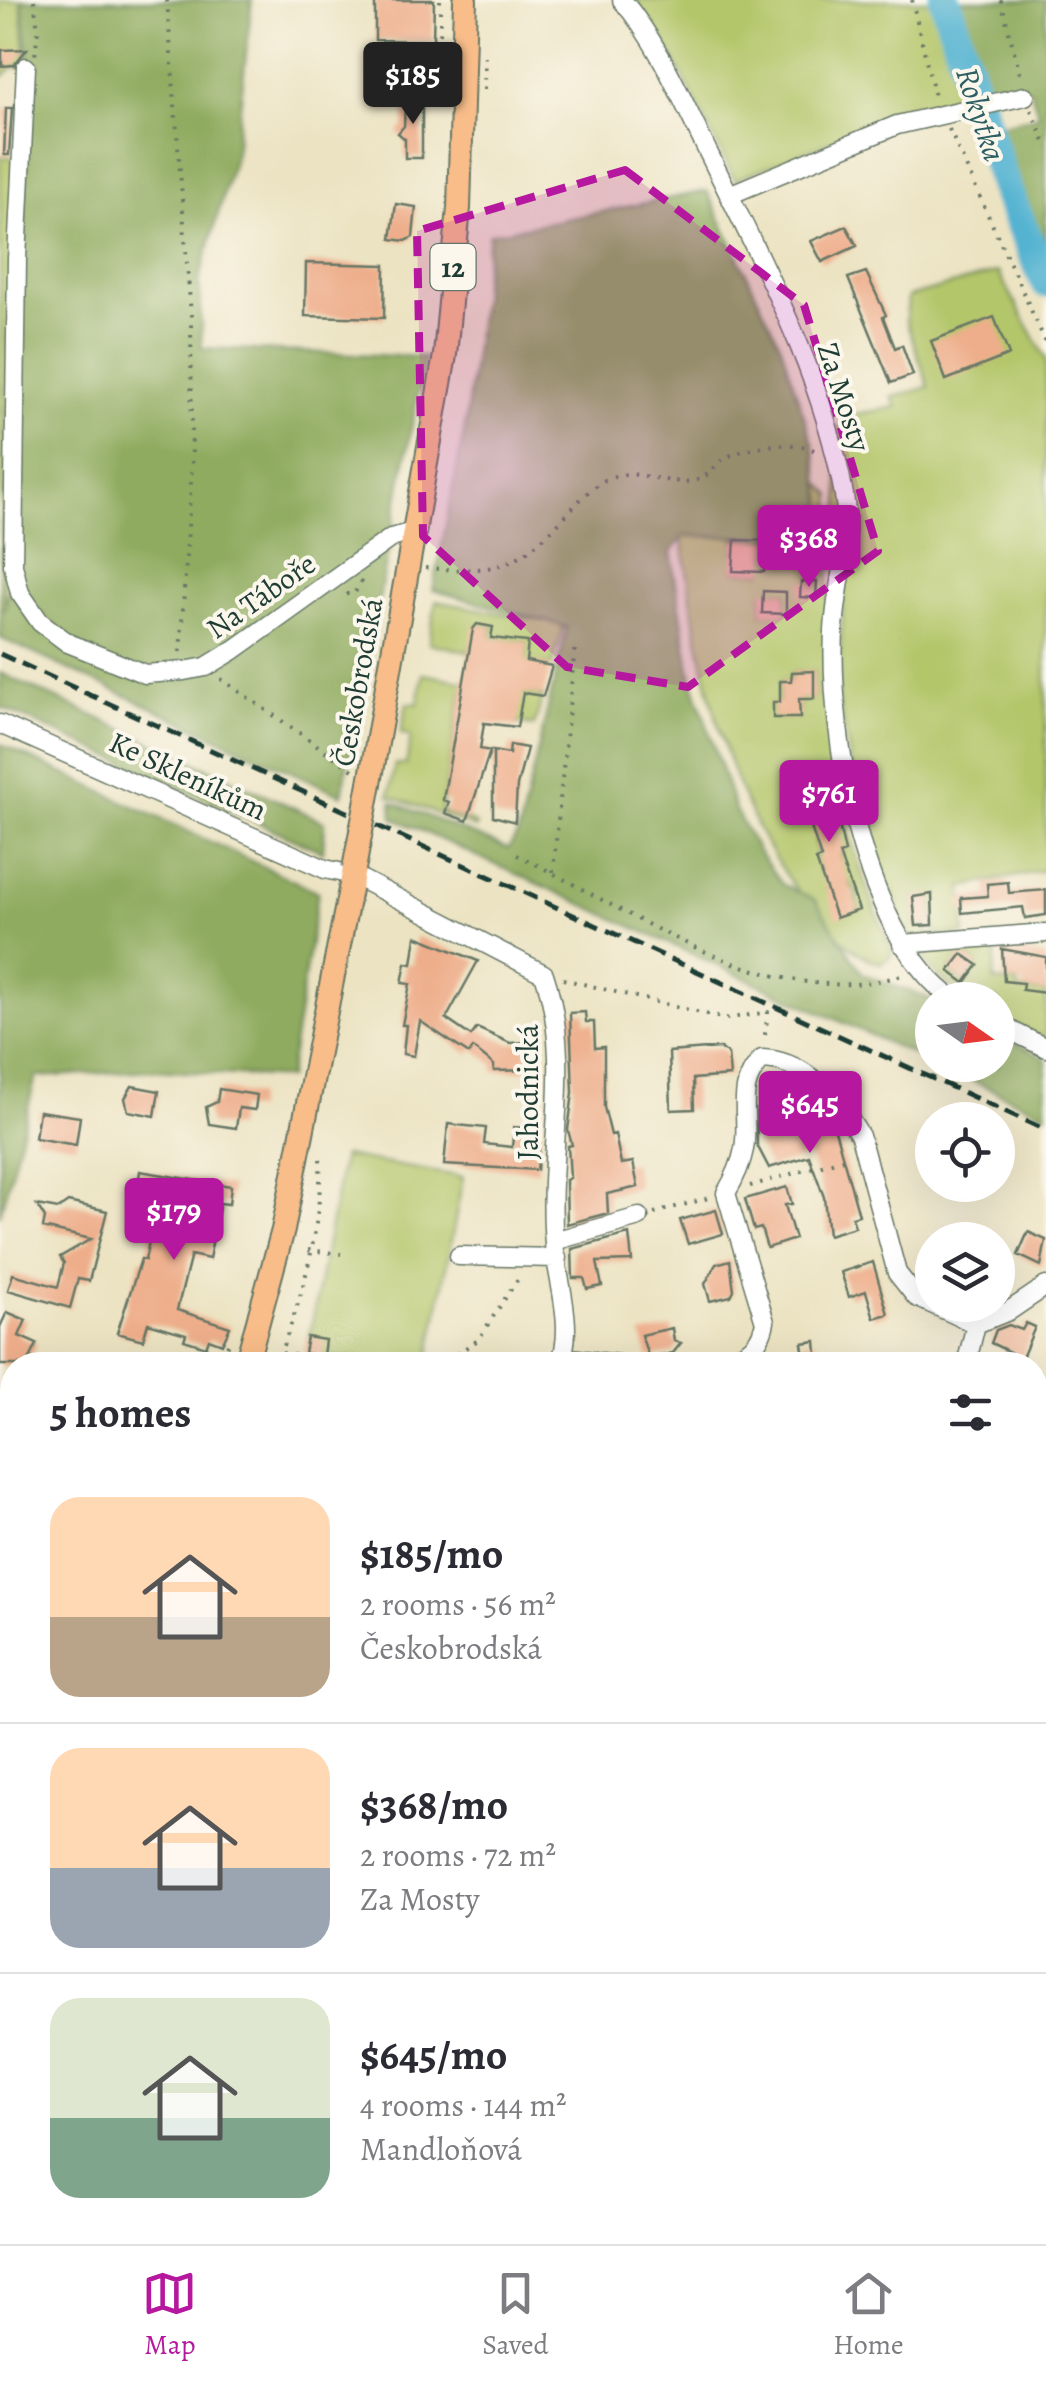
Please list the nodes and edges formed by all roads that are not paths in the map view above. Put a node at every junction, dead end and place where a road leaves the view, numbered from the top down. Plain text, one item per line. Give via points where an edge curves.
1 (465, 0) edge
2 (622, 0) edge
3 (26, 68) road end
4 (1025, 96) road end
5 (729, 195) junction
6 (417, 531) junction
7 (0, 724) edge
8 (354, 872) junction
9 (1046, 932) edge
10 (902, 944) junction
11 (929, 982) edge
12 (1015, 1032) edge
13 (1046, 1048) edge
14 (639, 1217) dead end
15 (555, 1249) junction
16 (459, 1256) dead end
17 (1046, 1286) edge
18 (976, 1324) junction
19 (250, 1352) edge
20 (562, 1352) edge
21 (747, 1352) edge
22 (969, 1352) edge

1 - 6 main road, Českobrodská / 12 via 459,208
2 - 5 street, Za Mosty via 662,60
3 - 6 street, Na Táboře via 14,565 20,594 40,622 68,643 145,674 206,667 391,538
4 - 5 street via 896,126
5 - 10 street, Za Mosty via 784,308 825,410 837,460 846,526 834,627 836,716 858,830
6 - 8 main road, Českobrodská / 12, bridge
7 - 8 street, Ke Skleníkům via 326,869
8 - 15 street, Jahodnická via 544,974 555,1008 560,1068
8 - 19 main road, Českobrodská / 12 via 283,1230
9 - 10 street
10 - 11 street, Za Mosty
12 - 13 street
14 - 15 street
15 - 16 street via 531,1257
15 - 20 street, Jahodnická via 564,1307
17 - 18 street via 1010,1312
18 - 21 street via 932,1307 906,1286 860,1136 831,1096 799,1068 762,1059 743,1091 744,1146 726,1193 765,1322 762,1340
18 - 22 street

